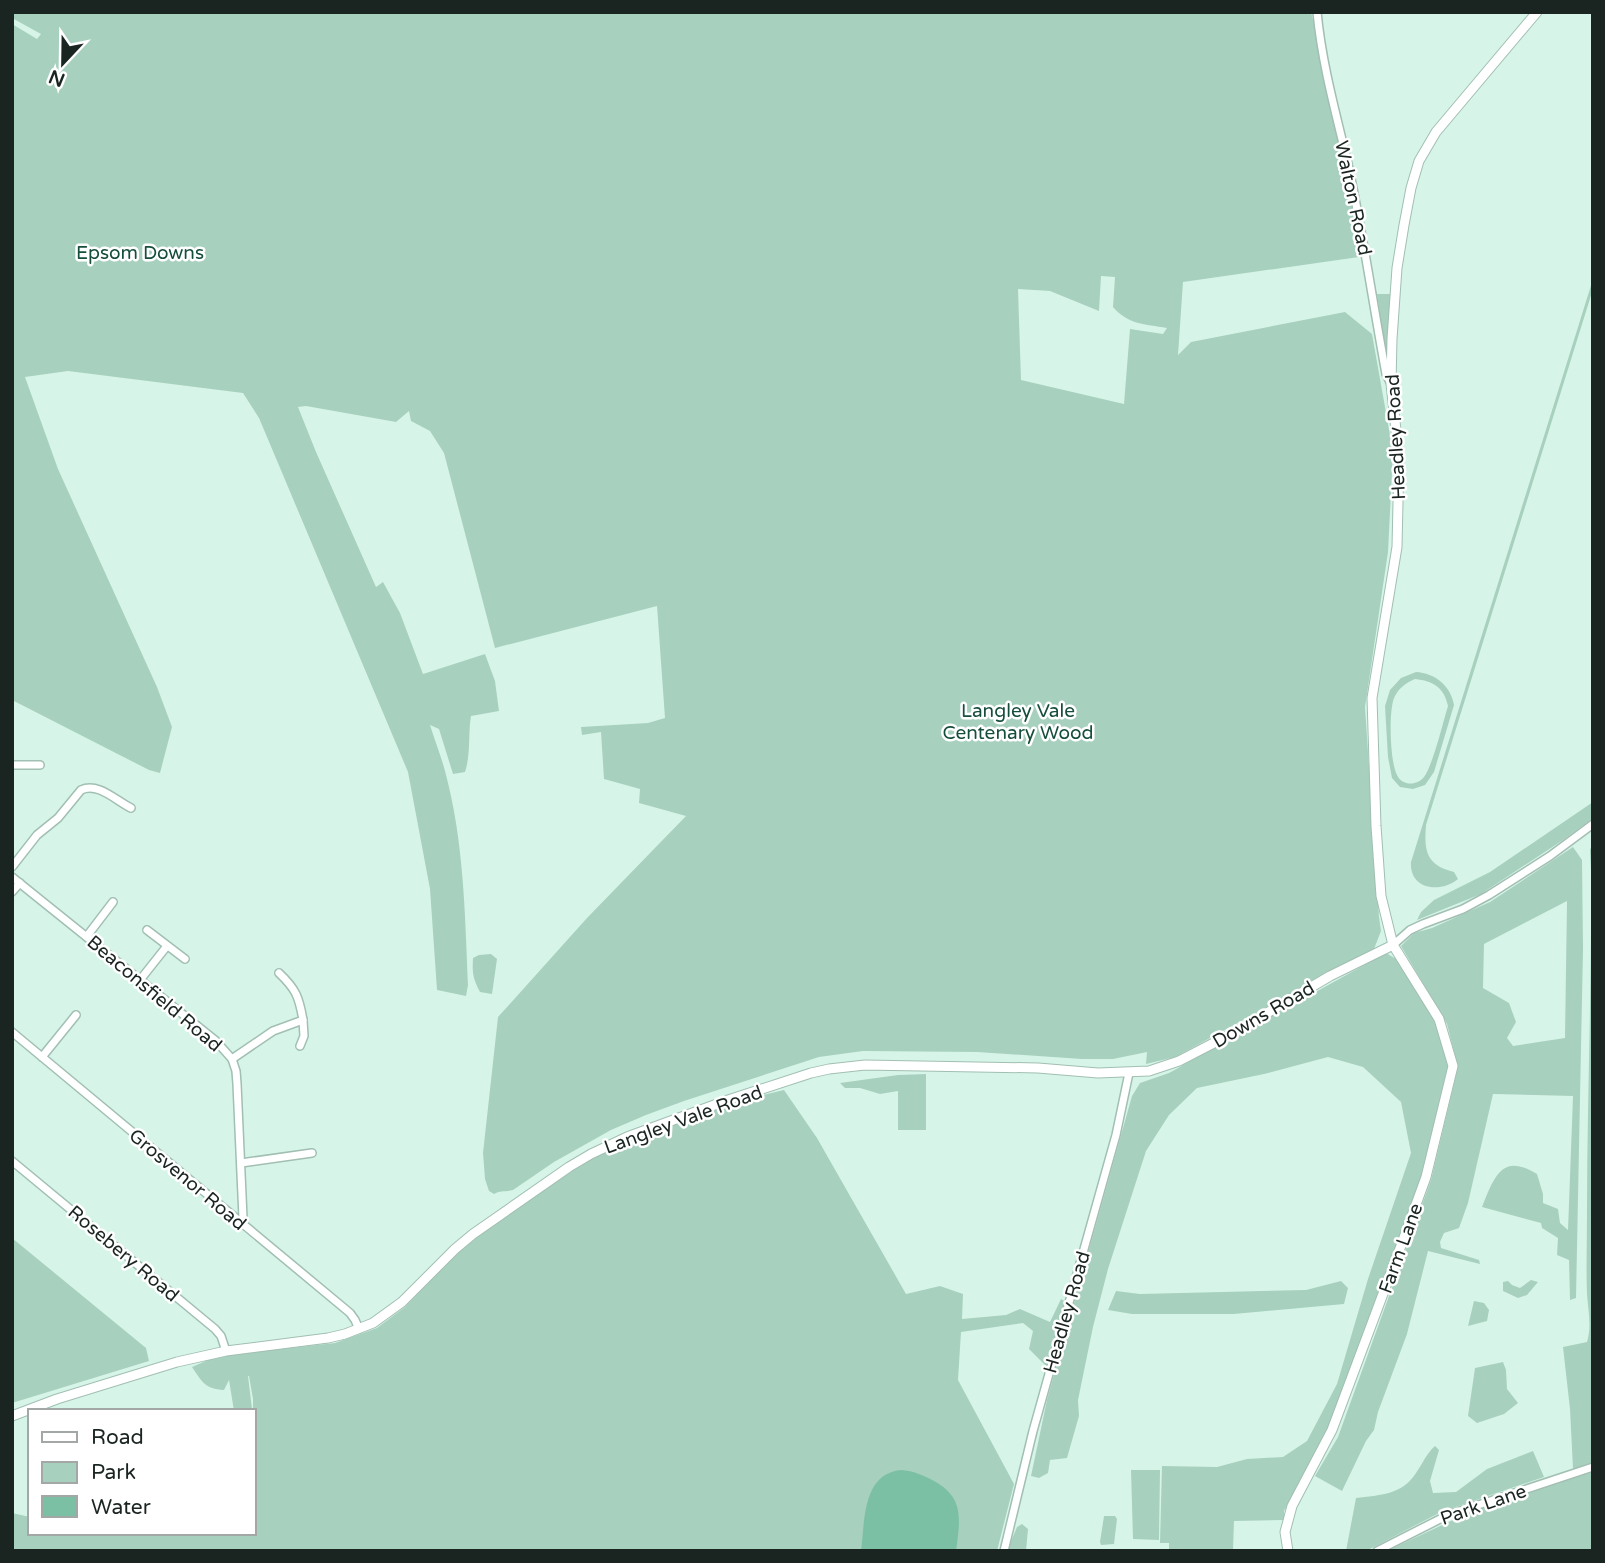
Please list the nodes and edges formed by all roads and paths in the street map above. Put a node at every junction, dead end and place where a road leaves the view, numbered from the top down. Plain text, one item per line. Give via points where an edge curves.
1 (1317, 12) edge
2 (1537, 12) edge
3 (1391, 384) junction
4 (12, 765) edge
5 (40, 765) dead end
6 (131, 808) dead end
7 (1593, 824) edge
8 (12, 867) edge
9 (12, 877) edge
10 (20, 883) junction
11 (12, 892) edge
12 (113, 902) dead end
13 (147, 930) dead end
14 (87, 936) junction
15 (1393, 945) junction
16 (167, 946) junction
17 (185, 959) dead end
18 (279, 972) dead end
19 (140, 980) junction
20 (76, 1015) dead end
21 (303, 1020) junction
22 (12, 1032) edge
23 (300, 1046) dead end
24 (42, 1057) junction
25 (232, 1059) junction
26 (1129, 1073) junction
27 (312, 1153) dead end
28 (12, 1161) edge
29 (241, 1163) junction
30 (239, 1222) junction
31 (359, 1329) junction
32 (226, 1351) junction
33 (30, 1409) edge
34 (1593, 1467) edge
35 (1004, 1551) edge
36 (1288, 1551) edge
37 (1377, 1551) edge

1 - 3 street, Walton Road
2 - 3 street, Headley Road via 1449,114 1419,161 1398,268
3 - 15 street, Headley Road via 1399,458 1397,547 1372,698 1381,896
4 - 5 street
6 - 8 street via 103,791 85,788
7 - 15 street via 1489,895 1410,930
9 - 10 street, Beaconsfield Road
10 - 11 street
10 - 14 street, Beaconsfield Road
12 - 14 street
13 - 16 street
14 - 19 street, Beaconsfield Road
15 - 26 street, Downs Road via 1179,1061
15 - 36 street, Farm Lane via 1439,1019 1453,1066 1426,1177 1410,1221 1332,1430 1292,1506 1284,1532
16 - 17 street
16 - 19 street
18 - 21 street via 293,987
19 - 25 street, Beaconsfield Road
20 - 24 street
21 - 23 street
21 - 25 street via 273,1031
22 - 24 street, Grosvenor Road
24 - 30 street, Grosvenor Road
25 - 29 street, Beaconsfield Road
26 - 31 street, Langley Vale Road via 865,1065 811,1073 728,1100 627,1137 569,1167 473,1234 402,1302
26 - 35 street, Headley Road
27 - 29 street
28 - 32 street, Rosebery Road via 215,1329
29 - 30 street, Beaconsfield Road via 243,1218
30 - 31 street, Grosvenor Road via 350,1313
31 - 32 street, Langley Vale Road via 328,1338
32 - 33 street, Langley Vale Road via 153,1368
34 - 37 street, Park Lane via 1448,1515

